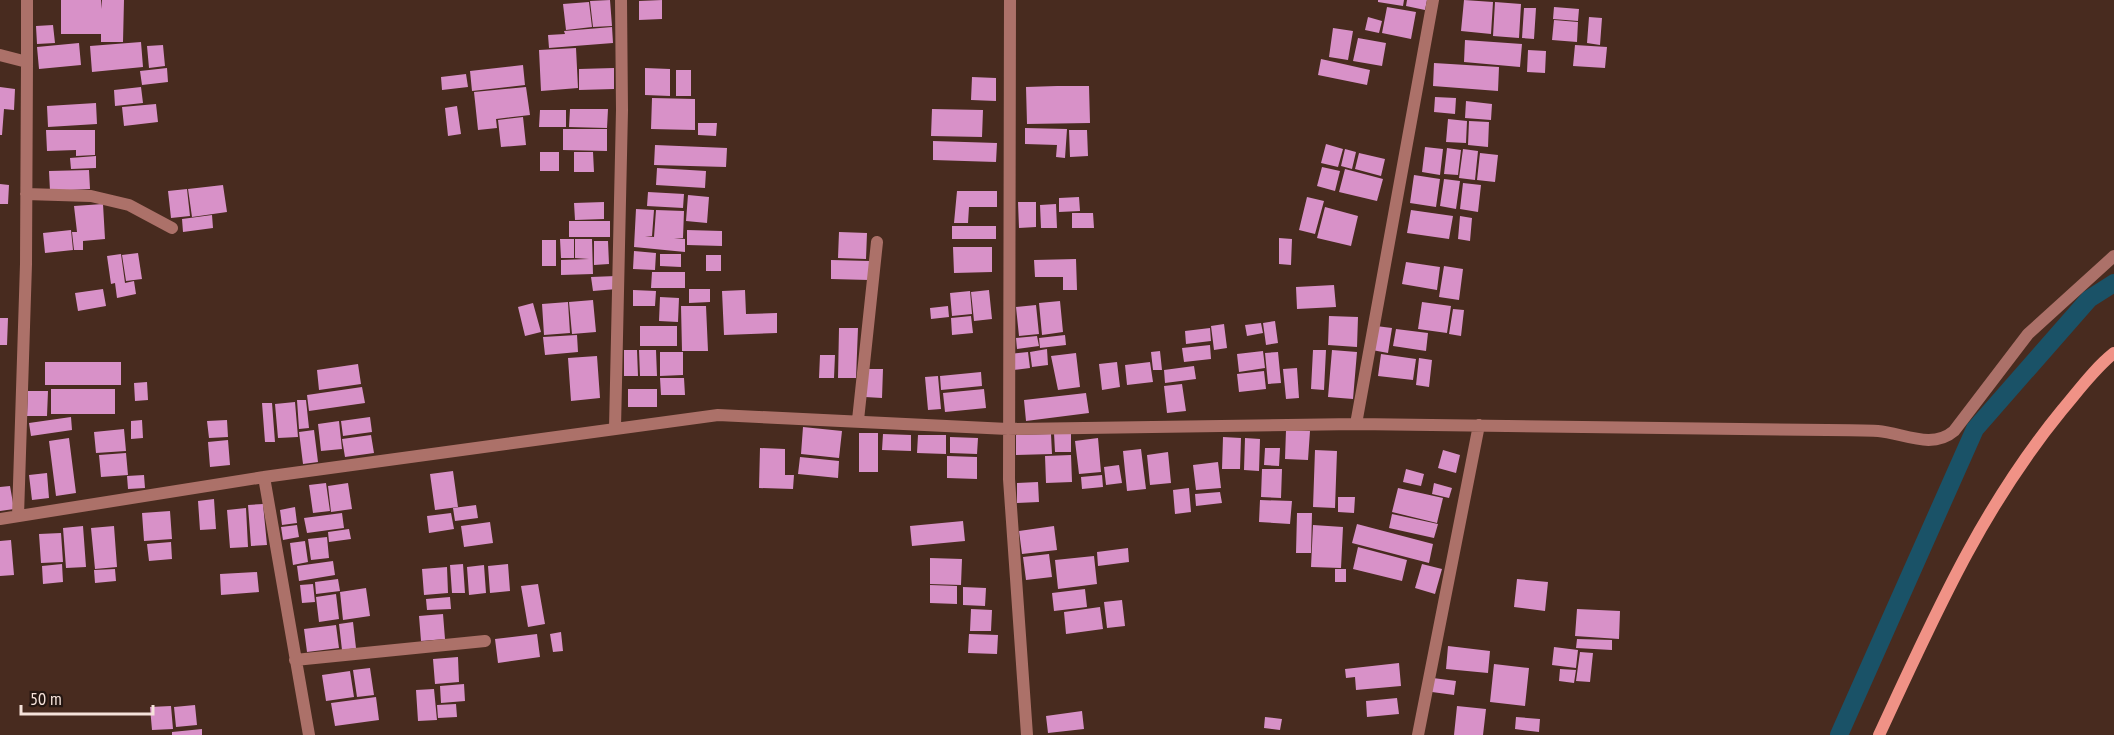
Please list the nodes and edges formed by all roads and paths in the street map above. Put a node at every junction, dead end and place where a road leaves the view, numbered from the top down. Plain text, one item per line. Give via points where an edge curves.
1 (27, 0) edge
2 (621, 0) edge
3 (1010, 0) edge
4 (1433, 0) edge
5 (0, 55) edge
6 (27, 62) junction
7 (26, 194) junction
8 (172, 228) dead end
9 (877, 242) dead end
10 (2114, 256) edge
11 (2114, 353) edge
12 (858, 420) junction
13 (1356, 424) junction
14 (1479, 425) junction
15 (615, 428) junction
16 (1008, 429) junction
17 (264, 477) junction
18 (18, 516) junction
19 (0, 519) edge
20 (485, 641) dead end
21 (295, 660) junction
22 (309, 735) edge
23 (1027, 735) edge
24 (1418, 735) edge
25 (1879, 735) edge

1 - 6 street
2 - 15 street
3 - 16 street
4 - 13 street
5 - 6 street
6 - 7 street
7 - 8 street via 91,196 129,205
7 - 18 street
9 - 12 street
10 - 14 street via 2028,334 1947,438 1915,439 1880,431
11 - 25 street via 2037,440 1997,498 1946,590
12 - 15 street via 718,416
12 - 16 street
13 - 14 street
13 - 16 street
14 - 24 street
15 - 17 street
16 - 23 street via 1008,479
17 - 18 street
17 - 21 street
18 - 19 street
20 - 21 street
21 - 22 street

